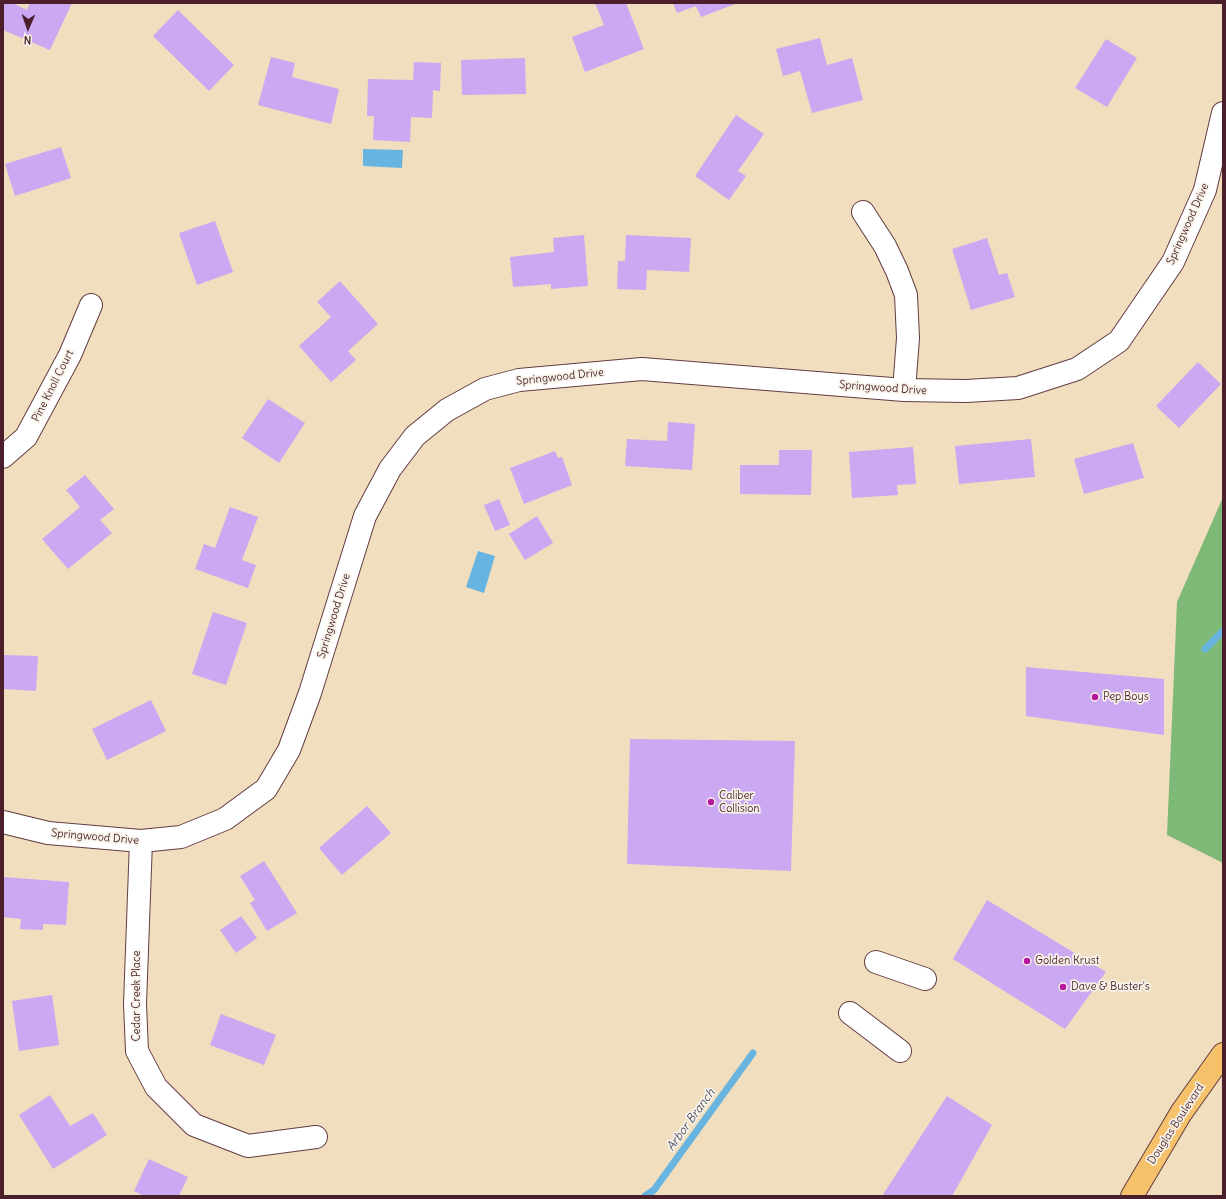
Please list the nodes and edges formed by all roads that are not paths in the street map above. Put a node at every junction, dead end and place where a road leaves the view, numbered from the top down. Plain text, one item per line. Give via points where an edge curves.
1 (1223, 113) edge
2 (863, 212) dead end
3 (91, 305) dead end
4 (904, 390) junction
5 (3, 457) edge
6 (3, 822) edge
7 (141, 841) junction
8 (876, 962) dead end
9 (925, 979) dead end
10 (850, 1013) dead end
11 (900, 1051) dead end
12 (1223, 1054) edge
13 (316, 1137) dead end
14 (1132, 1196) edge

1 - 4 street, Springwood Drive via 1205,190 1172,262 1119,341 1077,369 1018,388 966,391
2 - 4 street via 885,246 906,295 908,338
3 - 5 street, Pine Knoll Court via 70,355 26,437
4 - 7 street, Springwood Drive via 642,369 518,380 485,389 448,410 415,436 390,469 365,516 292,743 266,789 225,819 181,837
6 - 7 street, Springwood Drive via 48,833
7 - 13 street, Cedar Creek Place via 135,1004 137,1051 156,1087 194,1125 248,1146
8 - 9 street
10 - 11 street
12 - 14 main road, Douglas Boulevard via 1181,1113

